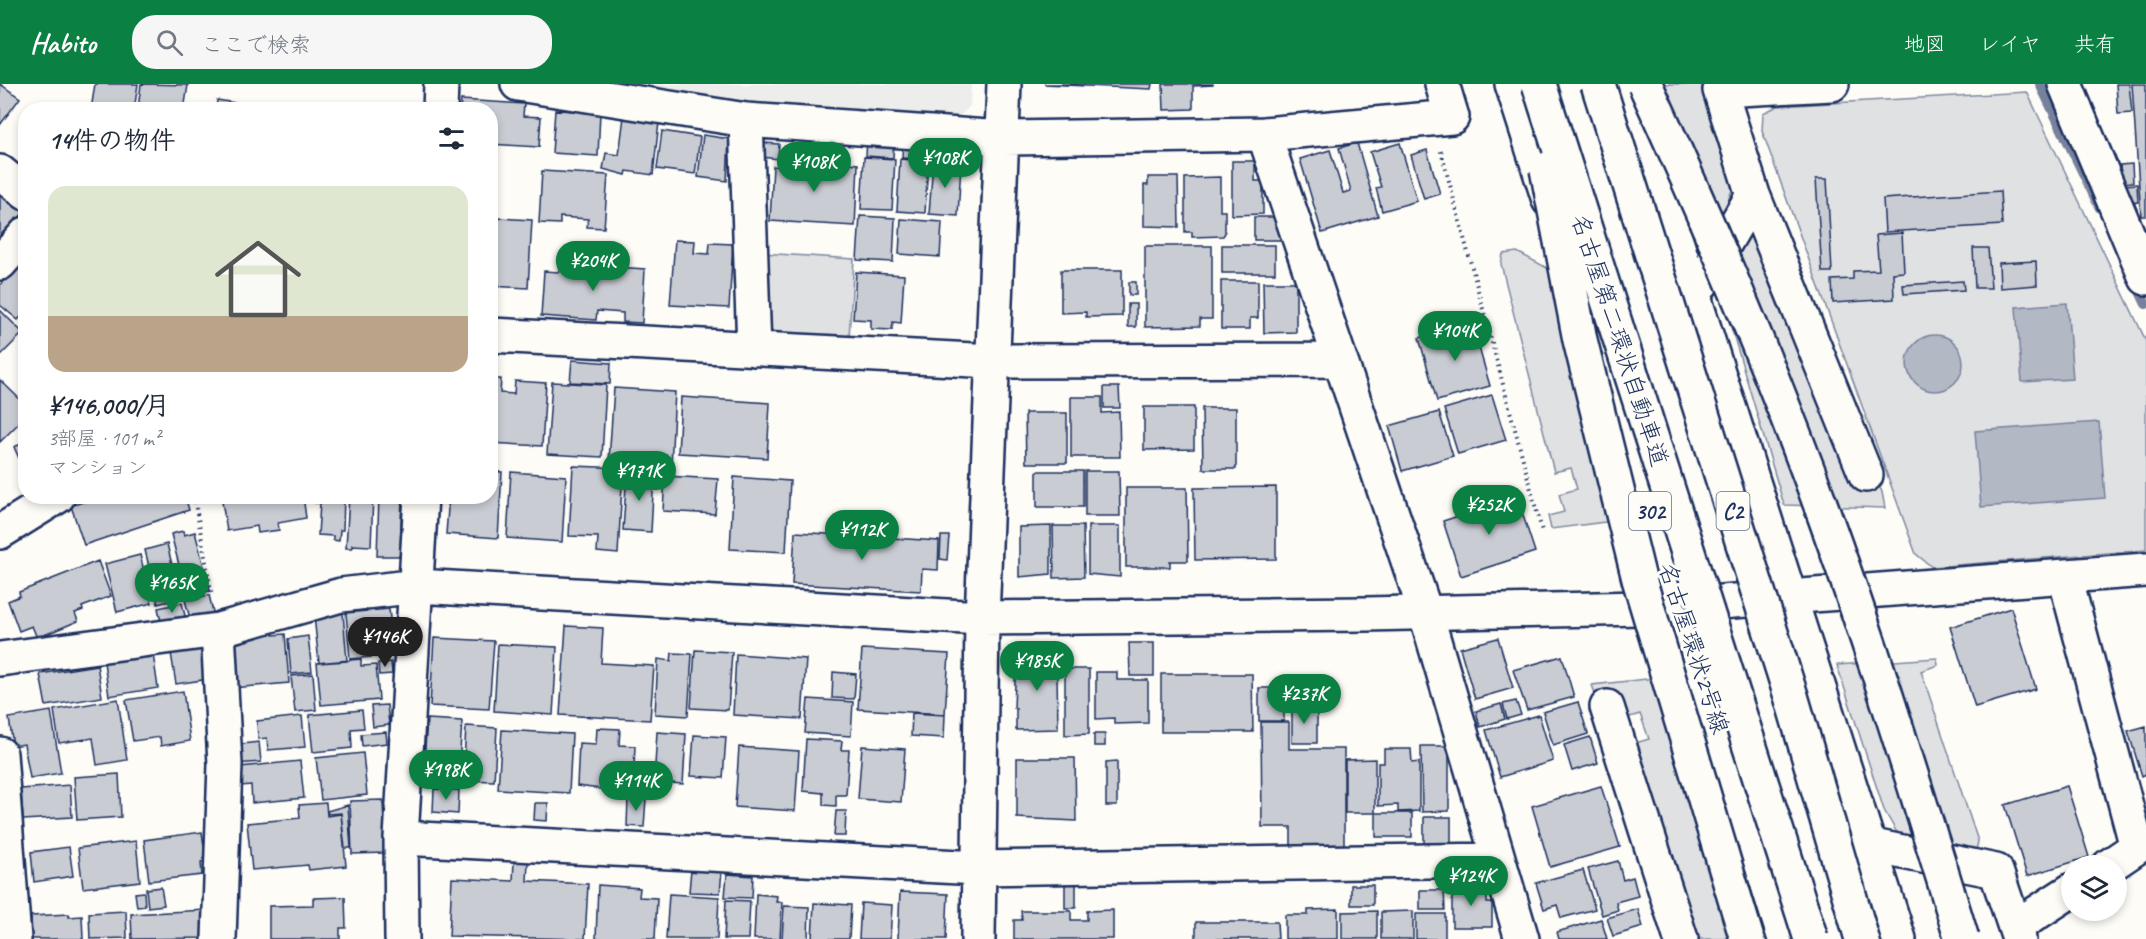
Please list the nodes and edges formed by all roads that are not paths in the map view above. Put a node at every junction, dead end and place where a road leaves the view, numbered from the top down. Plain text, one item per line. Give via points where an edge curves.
1 (441, 84) edge
2 (519, 84) edge
3 (1004, 84) edge
4 (1442, 84) edge
5 (1512, 84) edge
6 (1530, 84) edge
7 (1539, 84) edge
8 (1599, 84) edge
9 (1626, 84) edge
10 (1645, 84) edge
11 (1832, 84) edge
12 (2065, 84) edge
13 (1719, 87) edge
14 (440, 102) edge
15 (746, 120) junction
16 (1264, 134) junction
17 (1002, 138) junction
18 (0, 172) edge
19 (18, 187) edge
20 (1753, 195) junction
21 (18, 243) edge
22 (0, 263) edge
23 (2146, 278) edge
24 (1694, 296) junction
25 (498, 335) edge
26 (754, 349) junction
27 (1340, 360) junction
28 (993, 361) junction
29 (1866, 475) dead end
30 (45, 504) edge
31 (421, 504) edge
32 (0, 532) edge
33 (2146, 570) edge
34 (2065, 577) junction
35 (417, 586) junction
36 (1790, 596) junction
37 (1681, 605) junction
38 (1426, 614) junction
39 (982, 618) junction
40 (218, 630) junction
41 (0, 658) edge
42 (1607, 707) dead end
43 (0, 754) edge
44 (401, 838) junction
45 (2141, 844) edge
46 (1868, 845) junction
47 (2125, 855) edge
48 (1497, 860) junction
49 (979, 868) junction
50 (2061, 899) edge
51 (2017, 933) edge
52 (14, 939) edge
53 (219, 939) edge
54 (402, 939) edge
55 (978, 939) edge
56 (1522, 939) edge
57 (1682, 939) edge
58 (1747, 939) edge
59 (1785, 939) edge
60 (1811, 939) edge
61 (1862, 939) edge
62 (1899, 939) edge
63 (1962, 939) edge

1 - 14 main road
2 - 15 main road
3 - 17 main road
4 - 16 main road via 1452,117
5 - 37 main road, 名古屋環状2号線 / 302
6 - 58 main road, bridge via 1580,340 1639,579
7 - 60 main road, 名古屋第二環状自動車道 / C2, bridge
8 - 61 main road, C2, bridge via 1791,696
9 - 24 main road
10 - 63 main road, bridge via 1752,328 1826,520
11 - 13 main road
12 - 23 main road
13 - 20 main road
15 - 17 main road
15 - 26 main road
16 - 17 main road
16 - 27 main road
17 - 28 main road
18 - 19 main road
20 - 24 main road
20 - 29 main road
21 - 22 main road
24 - 36 main road
25 - 26 main road
26 - 28 main road
27 - 28 main road
27 - 38 main road
28 - 39 main road
30 - 32 main road
31 - 35 main road
33 - 34 main road
34 - 36 main road
34 - 45 main road
35 - 39 main road
35 - 40 main road via 341,595
35 - 44 main road
36 - 37 main road
36 - 46 main road
37 - 38 main road
37 - 59 main road, 名古屋環状2号線 / 302
38 - 39 main road
38 - 48 main road
39 - 49 main road
40 - 41 main road
40 - 53 main road via 225,764
42 - 57 main road
43 - 52 main road
44 - 49 main road
44 - 54 main road
45 - 47 main road
46 - 51 main road via 1996,871
46 - 62 main road
48 - 49 main road
48 - 56 main road
49 - 55 main road
50 - 51 main road

